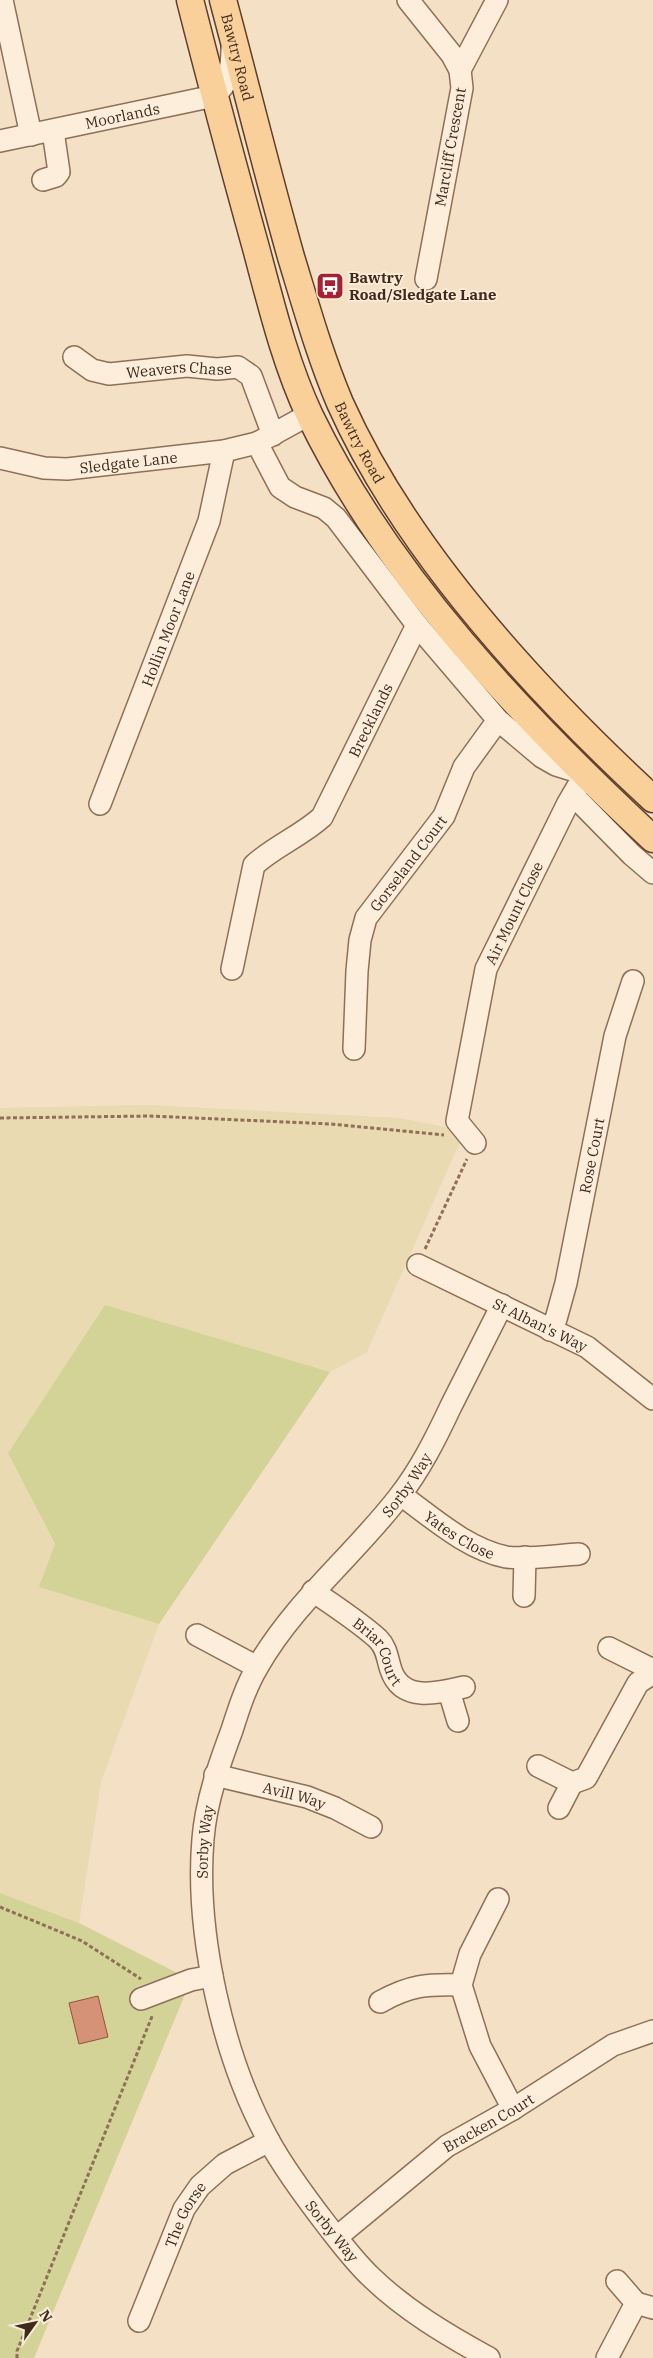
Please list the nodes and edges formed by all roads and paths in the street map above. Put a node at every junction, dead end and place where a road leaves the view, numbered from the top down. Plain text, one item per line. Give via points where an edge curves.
1 (2, 0) edge
2 (190, 0) edge
3 (223, 0) edge
4 (408, 0) edge
5 (497, 0) edge
6 (232, 34) junction
7 (460, 70) junction
8 (214, 96) junction
9 (53, 131) junction
10 (31, 135) junction
11 (259, 137) junction
12 (0, 141) edge
13 (43, 180) dead end
14 (247, 217) junction
15 (426, 279) dead end
16 (74, 357) dead end
17 (310, 414) junction
18 (265, 439) junction
19 (224, 451) junction
20 (0, 458) edge
21 (417, 625) junction
22 (498, 720) junction
23 (579, 785) junction
24 (653, 799) edge
25 (100, 804) dead end
26 (653, 838) edge
27 (653, 873) edge
28 (232, 968) dead end
29 (632, 981) dead end
30 (354, 1049) dead end
31 (0, 1118) edge
32 (457, 1121) junction
33 (475, 1143) joint
34 (418, 1265) joint
35 (502, 1305) junction
36 (550, 1330) junction
37 (653, 1399) edge
38 (401, 1495) junction
39 (579, 1554) dead end
40 (525, 1557) junction
41 (313, 1590) junction
42 (524, 1596) dead end
43 (197, 1635) dead end
44 (609, 1648) dead end
45 (257, 1667) junction
46 (653, 1671) edge
47 (458, 1722) dead end
48 (538, 1766) dead end
49 (215, 1775) junction
50 (572, 1783) junction
51 (559, 1808) dead end
52 (371, 1827) dead end
53 (498, 1899) dead end
54 (0, 1907) edge
55 (212, 1976) junction
56 (461, 1986) junction
57 (162, 1992) junction
58 (141, 1999) dead end
59 (380, 2002) dead end
60 (653, 2031) edge
61 (512, 2109) junction
62 (269, 2141) junction
63 (337, 2237) junction
64 (617, 2281) dead end
65 (644, 2306) edge
66 (139, 2321) dead end
67 (17, 2358) edge
68 (489, 2358) edge
69 (606, 2358) edge

1 - 10 street
2 - 8 main road
3 - 6 main road, Bawtry Road
4 - 7 street, Marcliff Crescent via 452,55
5 - 7 street
6 - 8 street via 229,76 224,87
6 - 11 main road, Bawtry Road
7 - 15 street, Marcliff Crescent via 462,88
8 - 9 street, Moorlands
8 - 14 main road
9 - 10 street, Moorlands
9 - 13 street via 59,172
10 - 12 street, Moorlands
11 - 14 main road via 246,141 241,148
11 - 24 main road, Bawtry Road via 325,364 341,404 397,508 483,622 559,707
14 - 17 main road via 286,351
16 - 18 street, Weavers Chase via 92,370 109,374 187,366 238,367 254,380
17 - 18 street
17 - 23 main road via 370,521 417,585
18 - 19 street, Sledgate Lane
18 - 21 street via 280,486 324,508 336,518
19 - 20 street, Sledgate Lane via 67,469 44,468
19 - 25 street, Hollin Moor Lane via 209,521
21 - 22 street
21 - 28 street, Brecklands via 322,817 254,865
22 - 23 street
22 - 30 street, Gorseland Court via 464,767 444,816 366,918 357,971
23 - 26 main road
23 - 27 street via 632,856
23 - 32 street, Air Mount Close via 486,969
29 - 36 street, Rose Court via 615,1036 566,1283
31 - 32 path via 150,1116 331,1124 444,1135
32 - 33 street
33 - 34 path
34 - 35 street, St Alban's Way
35 - 36 street, St Alban's Way
35 - 38 street, Sorby Way via 433,1443
36 - 37 street, St Alban's Way via 587,1347
38 - 40 street, Yates Close via 471,1544 508,1557
38 - 41 street, Sorby Way via 348,1556
39 - 40 street, Yates Close
40 - 42 street
41 - 45 street, Sorby Way
41 - 47 street, Briar Court via 379,1640 387,1652 394,1678 403,1686 425,1694 456,1689
43 - 45 street
44 - 46 street
45 - 49 street, Sorby Way
46 - 50 street via 638,1683 586,1778
48 - 50 street
49 - 52 street, Avill Way via 307,1797
49 - 55 street, Sorby Way via 203,1838 202,1875 203,1921
50 - 51 street
53 - 56 street via 470,1954
54 - 57 path via 82,1941
55 - 57 street via 191,1980
55 - 62 street, Sorby Way via 240,2074
56 - 59 street via 400,1990
56 - 61 street via 480,2046
57 - 58 street
57 - 67 path via 17,2350
60 - 61 street, Bracken Court via 613,2045
61 - 63 street, Bracken Court via 447,2146
62 - 63 street, Sorby Way via 302,2193
62 - 66 street, The Gorse via 225,2164 200,2186 184,2209
63 - 68 street, Sorby Way via 369,2275 404,2306
64 - 65 street
65 - 69 street

